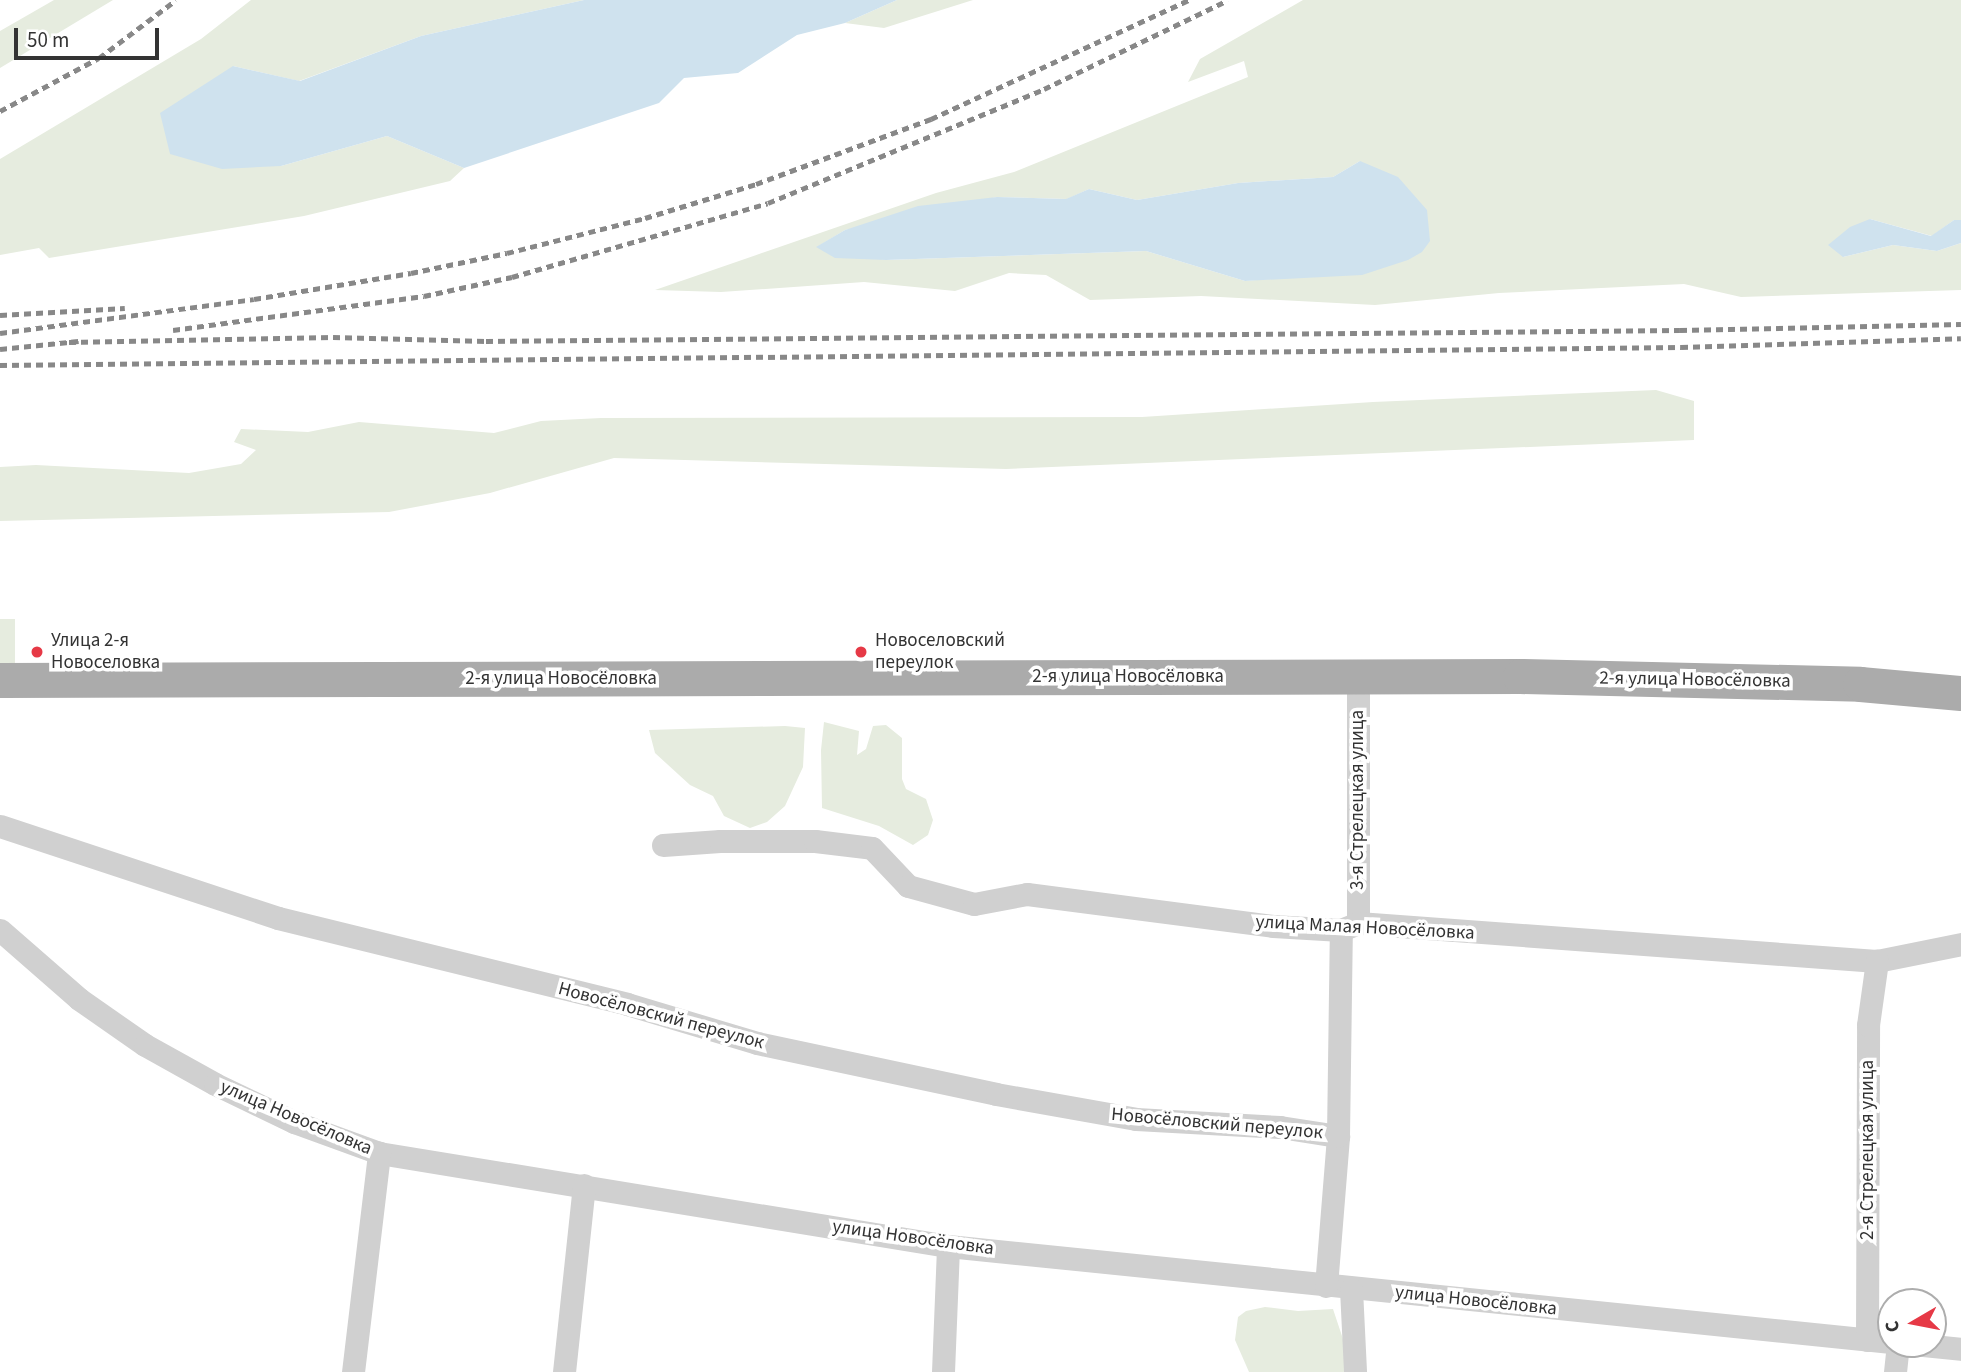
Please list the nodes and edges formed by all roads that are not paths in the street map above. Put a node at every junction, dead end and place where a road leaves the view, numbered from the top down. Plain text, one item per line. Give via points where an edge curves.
1 (1358, 676) junction
2 (0, 680) edge
3 (1961, 693) edge
4 (0, 826) edge
5 (663, 845) dead end
6 (1349, 927) junction
7 (0, 930) edge
8 (1961, 944) edge
9 (1877, 961) junction
10 (1338, 1136) junction
11 (379, 1153) junction
12 (584, 1185) junction
13 (948, 1246) junction
14 (1326, 1286) junction
15 (1351, 1289) junction
16 (1867, 1339) junction
17 (1877, 1340) edge
18 (353, 1372) edge
19 (564, 1372) edge
20 (943, 1372) edge
21 (1355, 1372) edge

1 - 2 main road, 2-я улица Новосёловка
1 - 3 main road, 2-я улица Новосёловка via 1860,684
1 - 6 street, 3-я Стрелецкая улица
4 - 10 street, Новосёловский переулок via 278,918 627,1004 757,1042 1136,1119 1280,1127
5 - 6 street, улица Малая Новосёловка via 815,841 872,848 908,886 974,904 1027,894 1273,926
6 - 9 street, улица Малая Новосёловка
6 - 10 street, 3-я Стрелецкая улица
7 - 11 street, улица Новосёловка via 79,999 145,1045 294,1122
8 - 9 street, улица Малая Новосёловка
9 - 16 street, 2-я Стрелецкая улица via 1868,1025
10 - 14 street, 3-я Стрелецкая улица
11 - 12 street, улица Новосёловка
11 - 18 street
12 - 13 street, улица Новосёловка
12 - 19 street
13 - 14 street, улица Новосёловка
13 - 20 street
14 - 15 street, улица Новосёловка
15 - 16 street, улица Новосёловка
15 - 21 street
16 - 17 street, улица Новосёловка

